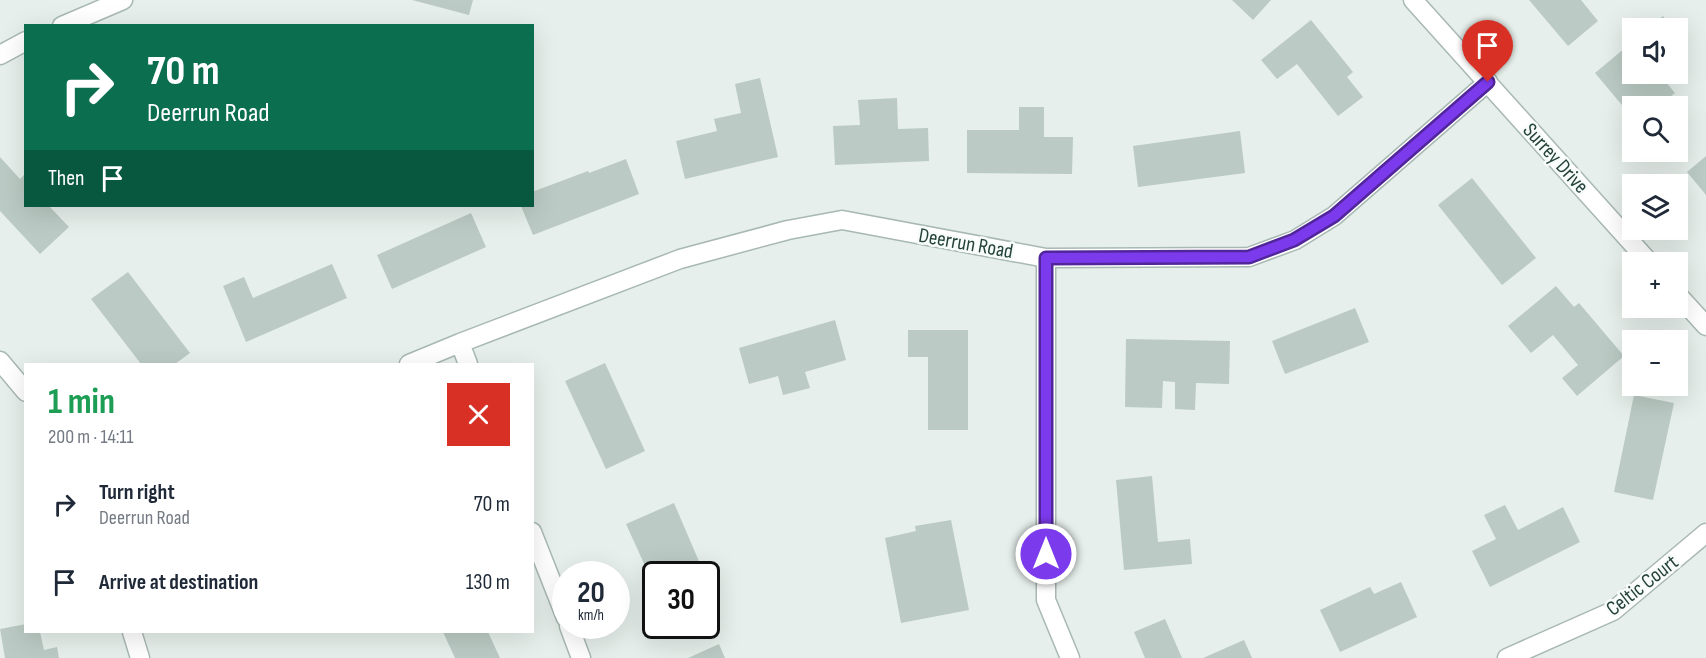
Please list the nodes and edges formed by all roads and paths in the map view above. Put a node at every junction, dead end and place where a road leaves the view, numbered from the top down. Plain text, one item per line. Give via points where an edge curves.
1 (123, 0) edge
2 (1413, 0) edge
3 (67, 24) edge
4 (24, 42) edge
5 (0, 55) edge
6 (1488, 82) junction
7 (1640, 252) edge
8 (1046, 258) junction
9 (1688, 306) edge
10 (1706, 326) edge
11 (460, 343) junction
12 (0, 361) edge
13 (412, 363) edge
14 (468, 363) edge
15 (24, 390) edge
16 (1706, 533) edge
17 (534, 537) edge
18 (552, 583) edge
19 (132, 633) edge
20 (573, 639) edge
21 (140, 658) edge
22 (581, 658) edge
23 (1070, 658) edge
24 (1507, 658) edge

1 - 3 street
2 - 6 street, Surrey Drive
4 - 5 street
6 - 7 street, Surrey Drive
6 - 8 street, Deerrun Road via 1334,216 1294,240 1249,257
8 - 11 street, Deerrun Road via 842,220 680,259
8 - 23 street via 1046,600
9 - 10 street
11 - 13 street, Deerrun Road
11 - 14 street
12 - 15 street
16 - 24 street, Celtic Court via 1613,611
17 - 18 street
19 - 21 street
20 - 22 street

